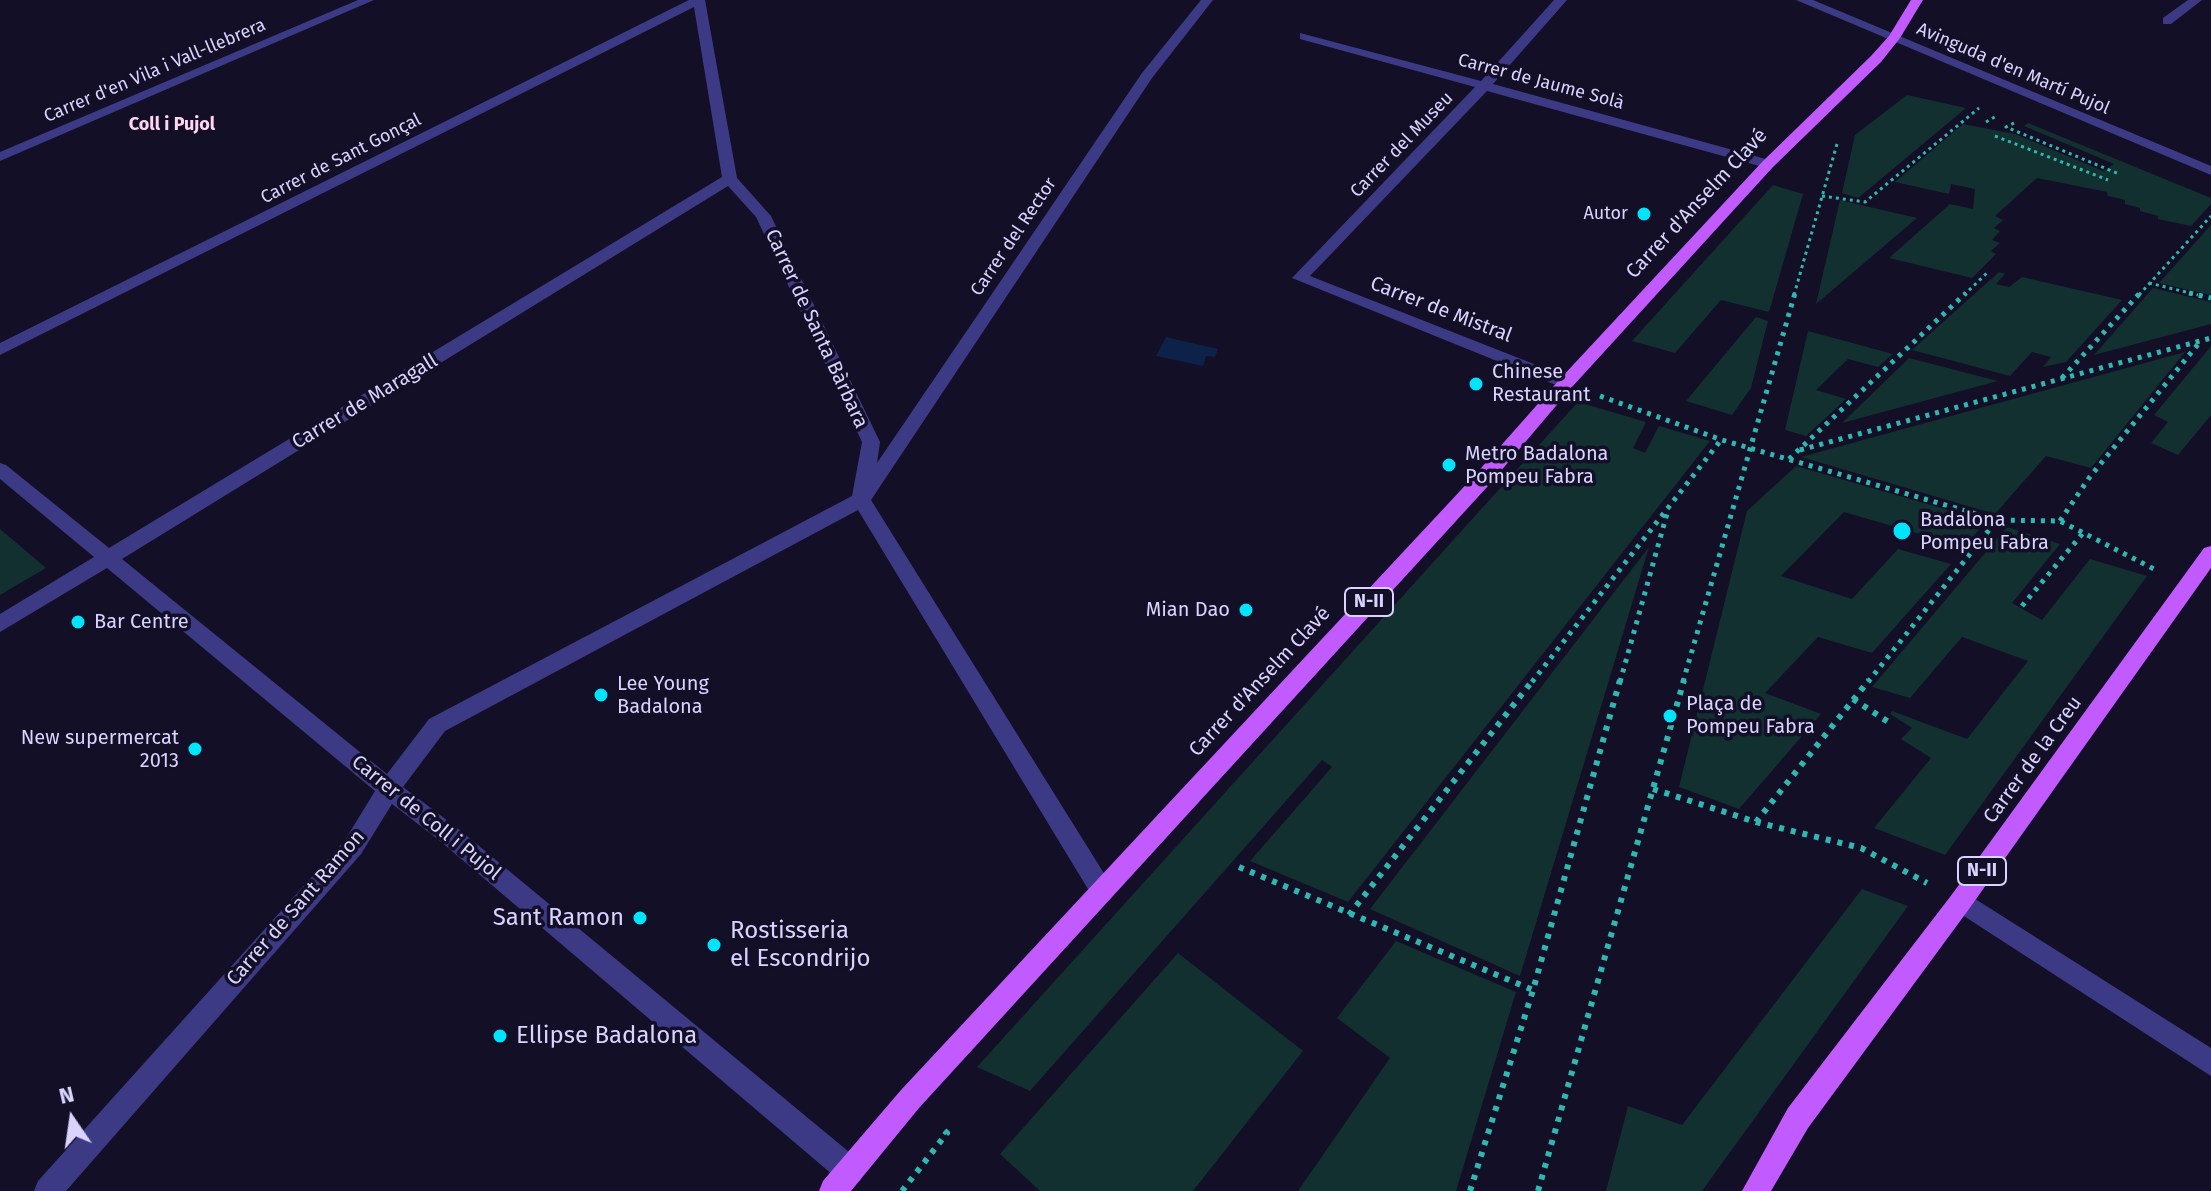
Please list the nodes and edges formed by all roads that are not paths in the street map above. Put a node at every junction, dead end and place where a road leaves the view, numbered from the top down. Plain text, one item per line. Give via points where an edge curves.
1 (368, 0) edge
2 (699, 0) edge
3 (1207, 0) edge
4 (1561, 0) edge
5 (1802, 0) edge
6 (1917, 0) edge
7 (2196, 0) edge
8 (2167, 21) dead end
9 (1304, 36) dead end
10 (1894, 38) junction
11 (1485, 85) junction
12 (0, 157) edge
13 (1768, 164) junction
14 (2211, 171) edge
15 (730, 179) junction
16 (1300, 278) joint
17 (0, 350) edge
18 (1566, 383) junction
19 (0, 469) edge
20 (861, 500) junction
21 (110, 558) junction
22 (2202, 571) edge
23 (0, 624) edge
24 (389, 789) junction
25 (1102, 891) junction
26 (1961, 901) junction
27 (2211, 1063) edge
28 (842, 1181) edge
29 (48, 1191) edge
30 (1756, 1191) edge

1 - 12 street, Carrer d'en Vila i Vall-llebrera
2 - 15 street
2 - 17 street, Carrer de Sant Gonçal
3 - 20 street, Carrer del Rector via 1147,76
4 - 11 street, Carrer del Museu
5 - 10 street, Avinguda d'en Martí Pujol
6 - 10 main road, N-II
7 - 8 street
9 - 11 street, Carrer de Jaume Solà
10 - 13 main road, Carrer d'Anselm Clavé / N-II
10 - 14 street, Avinguda d'en Martí Pujol
11 - 13 street, Carrer de Jaume Solà
11 - 16 street, Carrer del Museu
13 - 18 main road, Carrer d'Anselm Clavé / N-II
15 - 20 street, Carrer de Santa Bàrbara via 763,216 871,442
15 - 21 street, Carrer de Maragall
16 - 18 street, Carrer de Mistral
18 - 25 main road, Carrer d'Anselm Clavé / N-II
19 - 21 street, Carrer de Coll i Pujol
20 - 24 street, Carrer de Sant Ramon via 437,725
20 - 25 street
21 - 23 street, Carrer de Maragall
21 - 24 street, Carrer de Coll i Pujol
22 - 26 main road, Carrer de la Creu / N-II
24 - 28 street, Carrer de Coll i Pujol via 448,834
24 - 29 street, Carrer de Sant Ramon via 353,847
25 - 28 main road, Carrer d'Anselm Clavé / N-II via 910,1099
26 - 27 street
26 - 30 main road, Carrer de la Creu / N-II via 1798,1118

